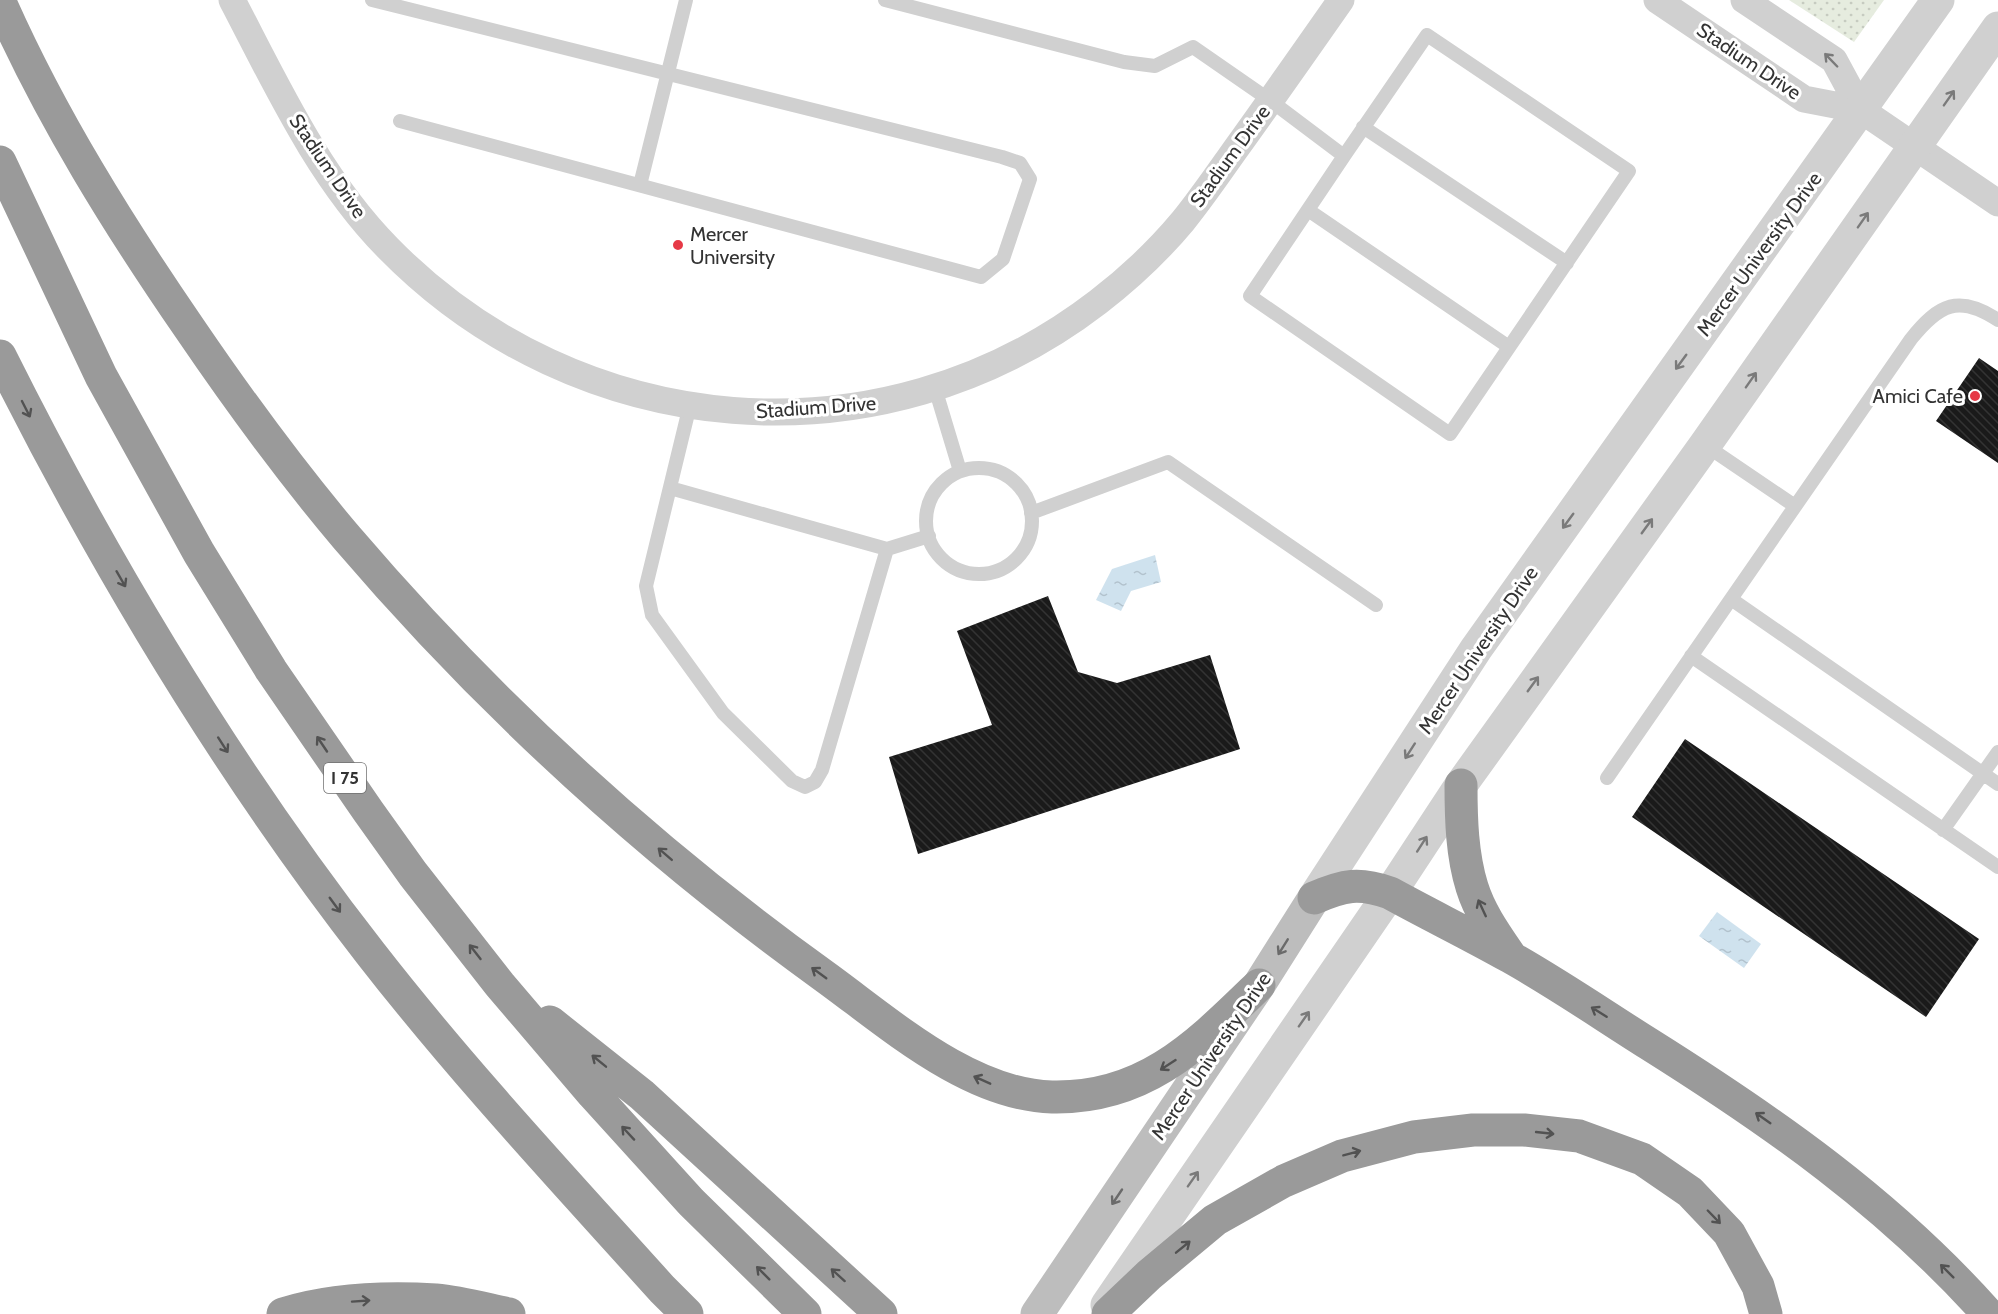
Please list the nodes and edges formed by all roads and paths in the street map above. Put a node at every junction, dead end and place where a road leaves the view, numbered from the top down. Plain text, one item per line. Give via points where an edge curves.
1 (232, 0) edge
2 (372, 0) edge
3 (686, 0) edge
4 (885, 0) edge
5 (1341, 0) edge
6 (1657, 0) edge
7 (1744, 0) edge
8 (1938, 0) edge
9 (0, 2) edge
10 (1998, 28) edge
11 (668, 74) junction
12 (1271, 100) junction
13 (1861, 110) junction
14 (400, 121) dead end
15 (1363, 127) junction
16 (1915, 146) junction
17 (1344, 156) junction
18 (0, 162) edge
19 (640, 185) junction
20 (1998, 203) edge
21 (1308, 210) junction
22 (1567, 263) junction
23 (1998, 321) edge
24 (1509, 347) junction
25 (0, 356) edge
26 (934, 388) junction
27 (690, 405) junction
28 (1705, 445) junction
29 (960, 471) junction
30 (670, 488) junction
31 (1795, 506) junction
32 (1031, 513) junction
33 (929, 536) junction
34 (887, 549) junction
35 (1731, 599) junction
36 (1376, 605) dead end
37 (1691, 656) junction
38 (1996, 758) edge
39 (1983, 773) junction
40 (1607, 778) dead end
41 (1998, 784) edge
42 (1461, 785) junction
43 (1943, 830) junction
44 (1998, 867) edge
45 (1390, 893) junction
46 (1314, 898) junction
47 (1512, 958) junction
48 (501, 985) junction
49 (1259, 985) junction
50 (1043, 1306) edge
51 (283, 1314) edge
52 (509, 1314) edge
53 (687, 1314) edge
54 (805, 1314) edge
55 (882, 1314) edge
56 (1101, 1314) edge
57 (1108, 1314) edge
58 (1766, 1314) edge
59 (1988, 1314) edge

1 - 27 street, Stadium Drive via 309,144 345,199 416,275 494,333 542,359 644,397
2 - 11 lane
3 - 11 lane
4 - 12 lane via 1124,62 1155,66 1193,47
5 - 12 street, Stadium Drive
6 - 13 street, Stadium Drive via 1804,99
13 -> 7 street via 1834,60
8 - 13 street, Mercer University Drive
49 -> 9 highway via 1205,1038 1166,1067 1130,1085 1089,1095 1051,1097 1016,1093 982,1081 912,1040 753,924 670,858 559,760 447,649 347,538 226,381 148,268 76,149
16 -> 10 street
11 - 19 lane
11 - 19 lane via 1002,157 1020,163 1030,179 1003,259 981,277
12 - 17 lane
12 - 26 street, Stadium Drive via 1182,222 1098,302 1043,340
13 - 16 street
13 -> 46 street, Mercer University Drive via 1476,649
14 - 19 lane
15 - 17 lane
15 - 22 lane
15 - 22 lane via 1427,34 1629,171
16 - 20 street
28 -> 16 street
17 - 21 lane
48 -> 18 highway, I 75 via 368,811 271,670 199,554 101,376
21 - 24 lane
21 - 24 lane via 1250,296 1450,434
22 - 24 lane
23 - 31 lane via 1980,308 1961,304 1928,318
25 -> 53 highway via 39,433 156,639 258,800 371,954 488,1097
26 - 27 street, Stadium Drive via 841,409 781,413
26 - 29 lane
27 - 30 lane
28 - 31 lane
42 -> 28 street
29 - 32 lane via 973,467 992,469 1008,477 1025,495
29 - 33 lane via 943,481 932,495 927,509
30 - 34 lane
30 - 34 lane via 646,586 652,615 723,713 792,781 805,787 815,782 822,770
31 - 35 lane
32 - 33 lane via 1030,535 1022,552 995,571 977,574 960,570 945,562
32 - 36 lane via 1168,462
33 - 34 lane
35 - 37 lane
35 - 39 lane
37 - 40 lane
37 - 43 lane
38 - 39 lane
39 - 41 lane
39 - 43 lane
45 -> 42 street
47 -> 42 highway via 1488,923 1472,888 1461,820
43 - 44 lane
45 - 46 highway via 1357,885
45 - 47 highway
56 -> 45 street
46 -> 49 main road, Mercer University Drive
59 -> 47 highway via 1893,1218 1810,1152 1730,1095
54 -> 48 highway, I 75 via 684,1193
55 -> 48 highway via 642,1095
49 -> 50 main road, Mercer University Drive
51 -> 52 highway via 334,1303 383,1300 437,1300
57 -> 58 highway via 1215,1220 1284,1181 1342,1156 1414,1137 1473,1130 1580,1136 1642,1159 1690,1192 1730,1233 1758,1286

